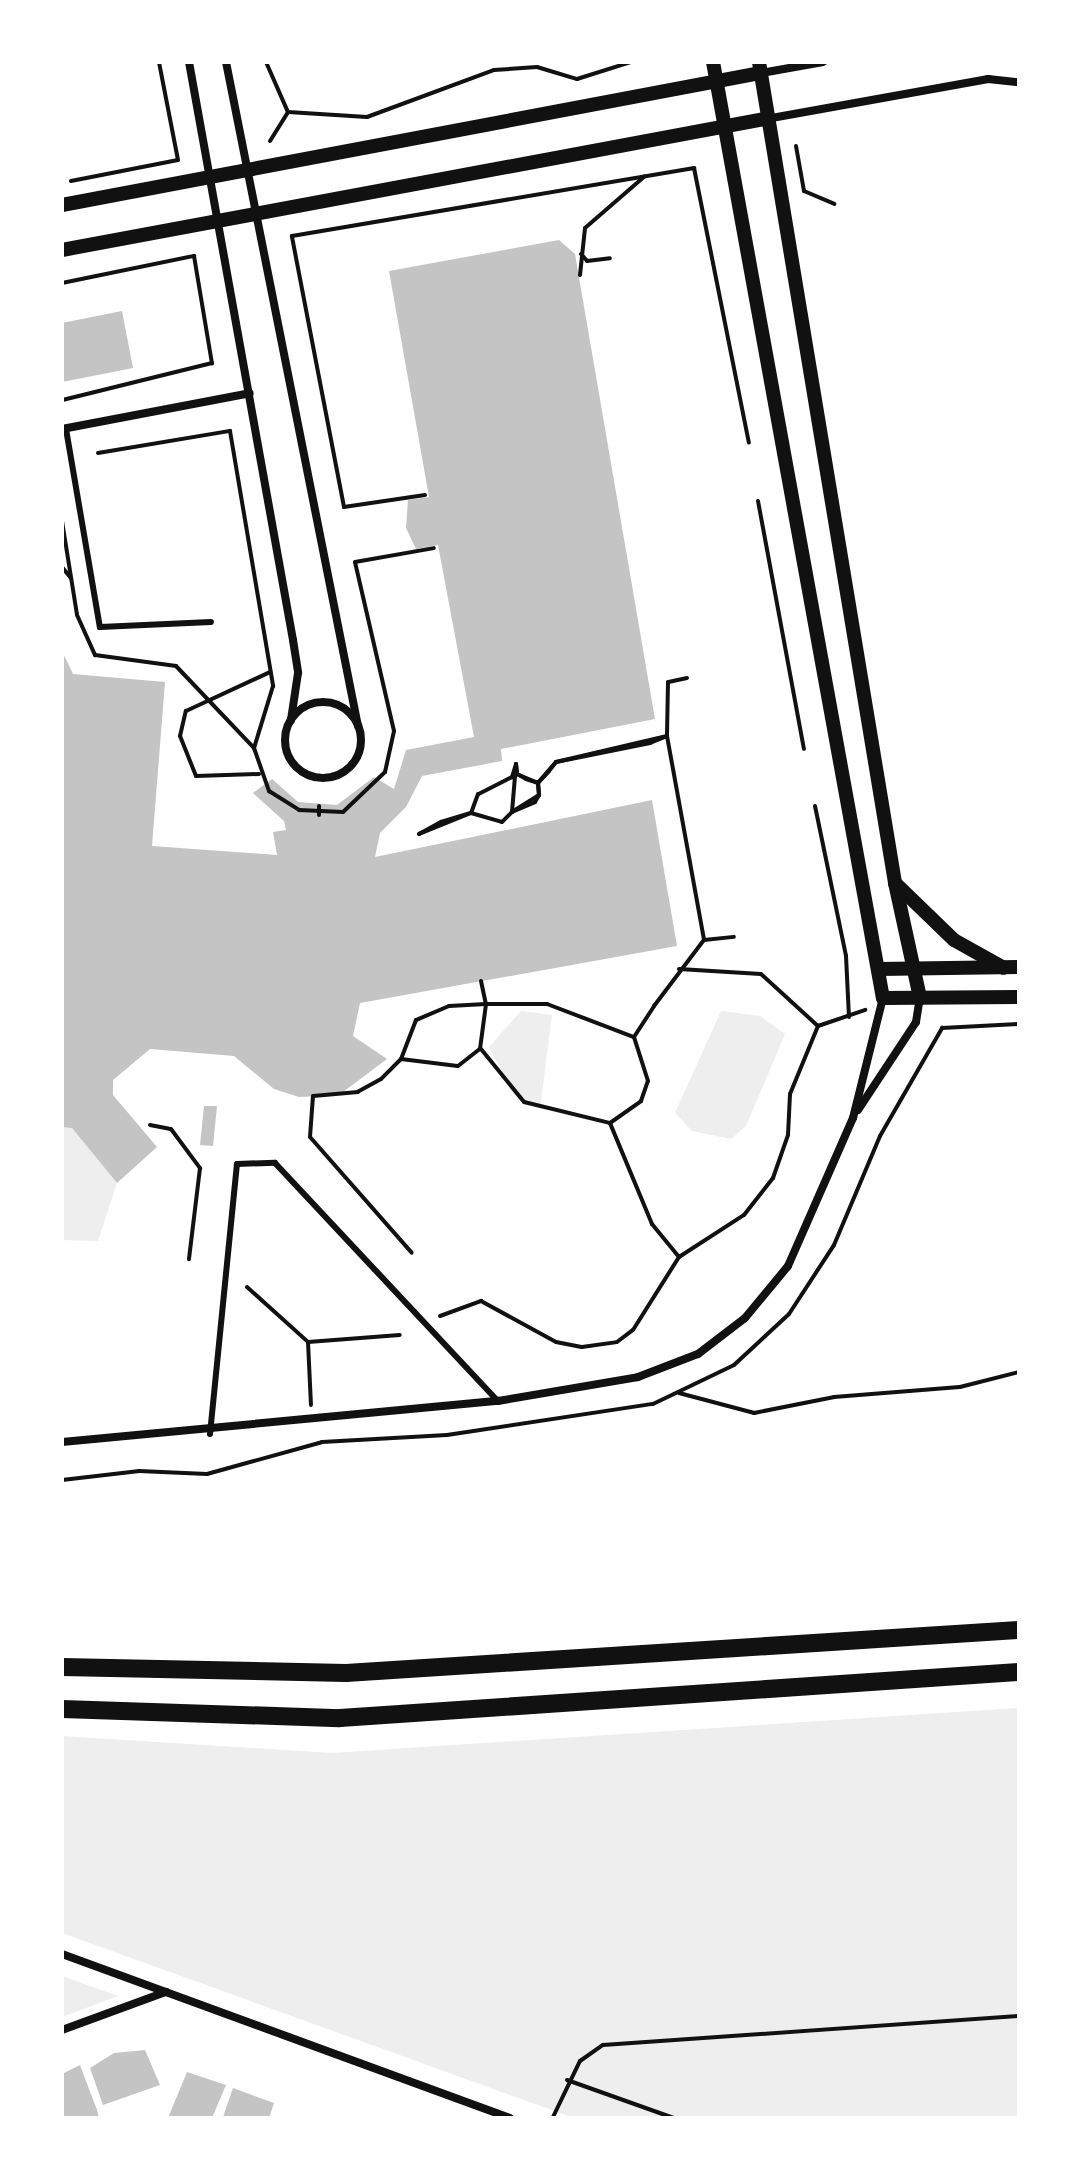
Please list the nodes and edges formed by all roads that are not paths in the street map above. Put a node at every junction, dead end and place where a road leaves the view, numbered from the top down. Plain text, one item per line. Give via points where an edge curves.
1 (189, 62) edge
2 (226, 62) edge
3 (713, 62) edge
4 (823, 62) edge
5 (760, 67) edge
6 (1019, 82) edge
7 (715, 83) junction
8 (765, 119) junction
9 (719, 127) junction
10 (246, 171) junction
11 (209, 178) junction
12 (62, 205) edge
13 (253, 210) junction
14 (215, 219) junction
15 (62, 250) edge
16 (250, 393) junction
17 (64, 429) edge
18 (211, 622) dead end
19 (291, 720) junction
20 (358, 726) junction
21 (895, 883) junction
22 (911, 967) junction
23 (1012, 967) edge
24 (879, 969) junction
25 (1019, 997) edge
26 (883, 998) junction
27 (920, 998) junction
28 (853, 1118) junction
29 (498, 1401) junction
30 (210, 1434) junction
31 (62, 1442) edge
32 (1019, 1630) edge
33 (62, 1667) edge
34 (1019, 1672) edge
35 (62, 1709) edge
36 (62, 1954) edge
37 (167, 1992) junction
38 (62, 2030) edge
39 (510, 2118) edge

1 - 11 street
2 - 10 street
3 - 7 street
4 - 5 street
5 - 7 street
5 - 8 street
6 - 8 street via 988,79
7 - 9 street
7 - 10 street
8 - 9 street
8 - 21 street
9 - 13 street
9 - 24 street
10 - 11 street
10 - 13 street
11 - 12 street
11 - 14 street
13 - 14 street
13 - 20 street
14 - 15 street
14 - 16 street
16 - 17 street
16 - 19 street via 298,673
17 - 18 lane via 100,627
19 - 20 street via 320,702 342,707
19 - 20 street via 290,757 320,778 354,762
21 - 22 street
21 - 23 street via 954,940
22 - 23 street
22 - 24 street
22 - 27 street
24 - 26 street
25 - 27 street
26 - 27 street
26 - 28 street
27 - 28 street via 916,1022
28 - 29 street via 788,1266 745,1318 698,1354 638,1377
29 - 30 street
29 - 30 lane via 275,1163 237,1164
30 - 31 street
32 - 33 main road via 346,1673
34 - 35 main road via 340,1718
36 - 37 street
37 - 38 street
37 - 39 street

